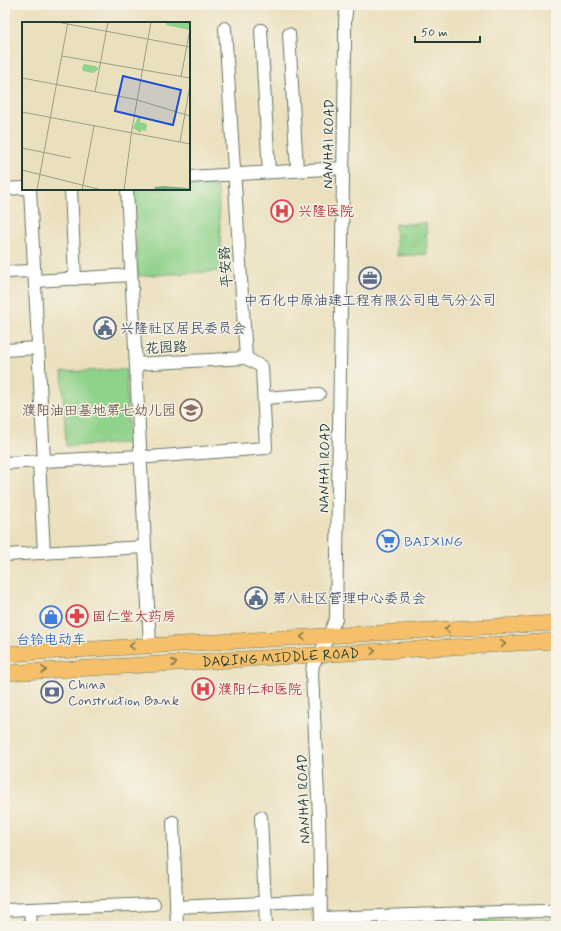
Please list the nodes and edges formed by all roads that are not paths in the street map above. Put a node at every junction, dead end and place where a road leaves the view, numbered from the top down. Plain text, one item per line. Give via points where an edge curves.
1 (347, 5) edge
2 (225, 28) dead end
3 (261, 30) dead end
4 (289, 34) dead end
5 (343, 168) junction
6 (298, 170) junction
7 (269, 172) junction
8 (234, 174) junction
9 (190, 177) edge
10 (22, 188) edge
11 (5, 189) edge
12 (30, 190) edge
13 (71, 190) edge
14 (127, 190) edge
15 (5, 272) edge
16 (35, 276) junction
17 (130, 276) junction
18 (75, 279) junction
19 (38, 348) junction
20 (5, 350) edge
21 (246, 358) junction
22 (136, 364) junction
23 (319, 394) dead end
24 (264, 398) junction
25 (141, 456) junction
26 (41, 461) junction
27 (5, 463) edge
28 (145, 547) junction
29 (44, 553) junction
30 (5, 555) edge
31 (556, 623) edge
32 (328, 636) junction
33 (556, 641) edge
34 (150, 645) junction
35 (5, 654) edge
36 (320, 654) junction
37 (5, 673) edge
38 (261, 817) dead end
39 (173, 822) dead end
40 (320, 900) junction
41 (265, 903) junction
42 (154, 904) dead end
43 (176, 907) junction
44 (30, 909) junction
45 (5, 910) edge
46 (556, 912) edge
47 (468, 913) junction
48 (424, 920) edge
49 (374, 921) edge
50 (387, 921) edge
51 (321, 922) edge
52 (31, 926) edge
53 (177, 926) edge
54 (266, 926) edge
55 (468, 926) edge

1 - 5 street, NANHAI ROAD
2 - 8 street, 平安路
3 - 7 street
4 - 6 street
5 - 6 street
5 - 32 street, NANHAI ROAD via 336,619
6 - 7 street
7 - 8 street
8 - 9 street
8 - 21 street, 平安路
10 - 11 street
12 - 16 street
13 - 18 street
14 - 17 street
15 - 16 street
16 - 18 street
16 - 19 street
17 - 18 street
17 - 22 street
19 - 20 street
19 - 26 street
21 - 22 street, 花园路
21 - 24 street via 262,367
22 - 25 street
23 - 24 street
24 - 25 street via 266,448
25 - 26 street
25 - 28 street
26 - 27 street
26 - 29 street
28 - 29 street
28 - 34 street
29 - 30 street
31 -> 32 main road, DAQING MIDDLE ROAD
32 -> 34 main road, DAQING MIDDLE ROAD
32 - 36 street, NANHAI ROAD
36 -> 33 main road, DAQING MIDDLE ROAD
34 -> 35 main road, DAQING MIDDLE ROAD
37 -> 36 main road, DAQING MIDDLE ROAD
36 - 40 street, NANHAI ROAD via 313,664 312,674
38 - 41 street
39 - 43 street
40 - 41 street
40 - 51 street, NANHAI ROAD
41 - 43 street
41 - 54 street
42 - 44 street
43 - 53 street
44 - 45 street
44 - 52 street
46 - 47 street
47 - 48 street
47 - 55 street
48 - 50 street
49 - 50 street
49 - 51 street

